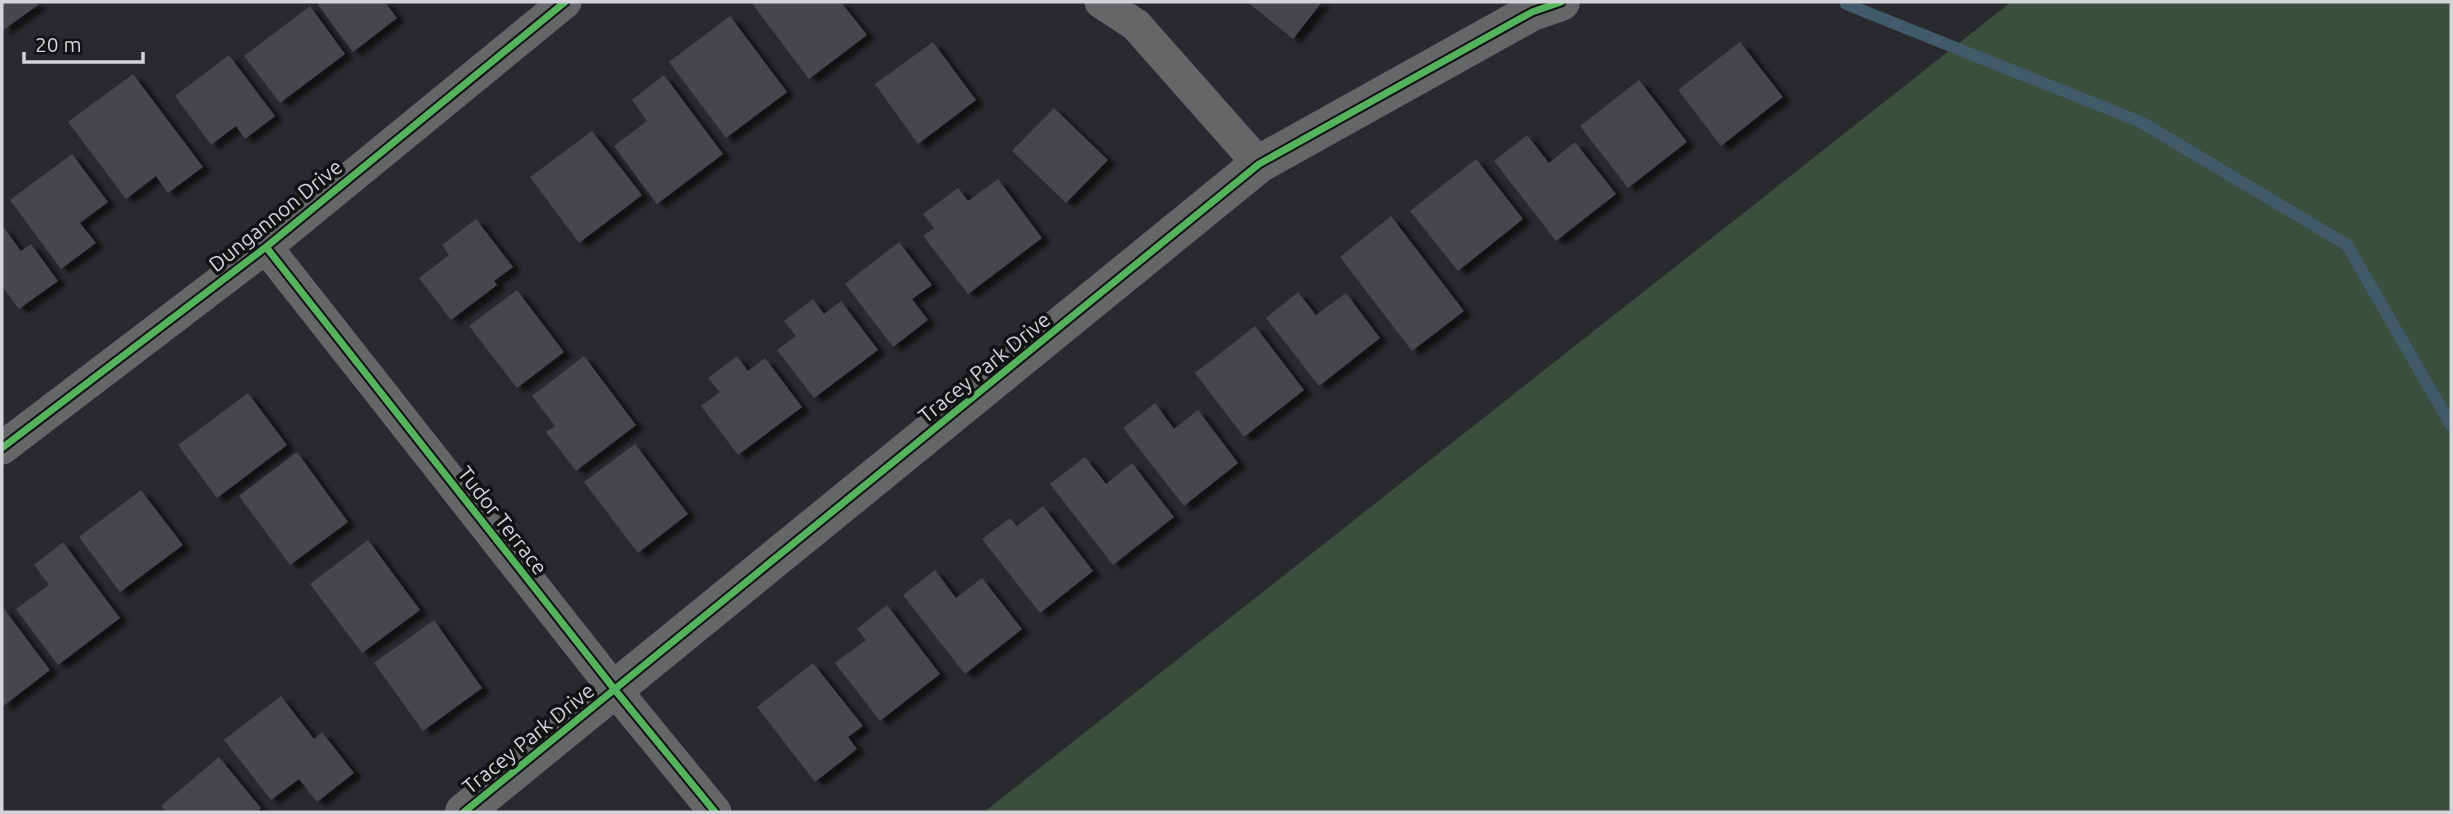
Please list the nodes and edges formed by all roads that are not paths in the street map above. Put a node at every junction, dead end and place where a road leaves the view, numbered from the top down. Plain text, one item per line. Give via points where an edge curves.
1 (565, 2) edge
2 (1101, 2) edge
3 (1561, 2) edge
4 (1259, 164) junction
5 (267, 247) junction
6 (2, 448) edge
7 (615, 690) junction
8 (464, 812) edge
9 (715, 812) edge

1 - 5 street, Dungannon Drive
2 - 4 street via 1136,25
3 - 4 street, Tracey Park Drive via 1532,12
4 - 7 street, Tracey Park Drive
5 - 6 street, Dungannon Drive
5 - 7 street, Tudor Terrace
7 - 8 street, Tracey Park Drive
7 - 9 street, Tudor Terrace

